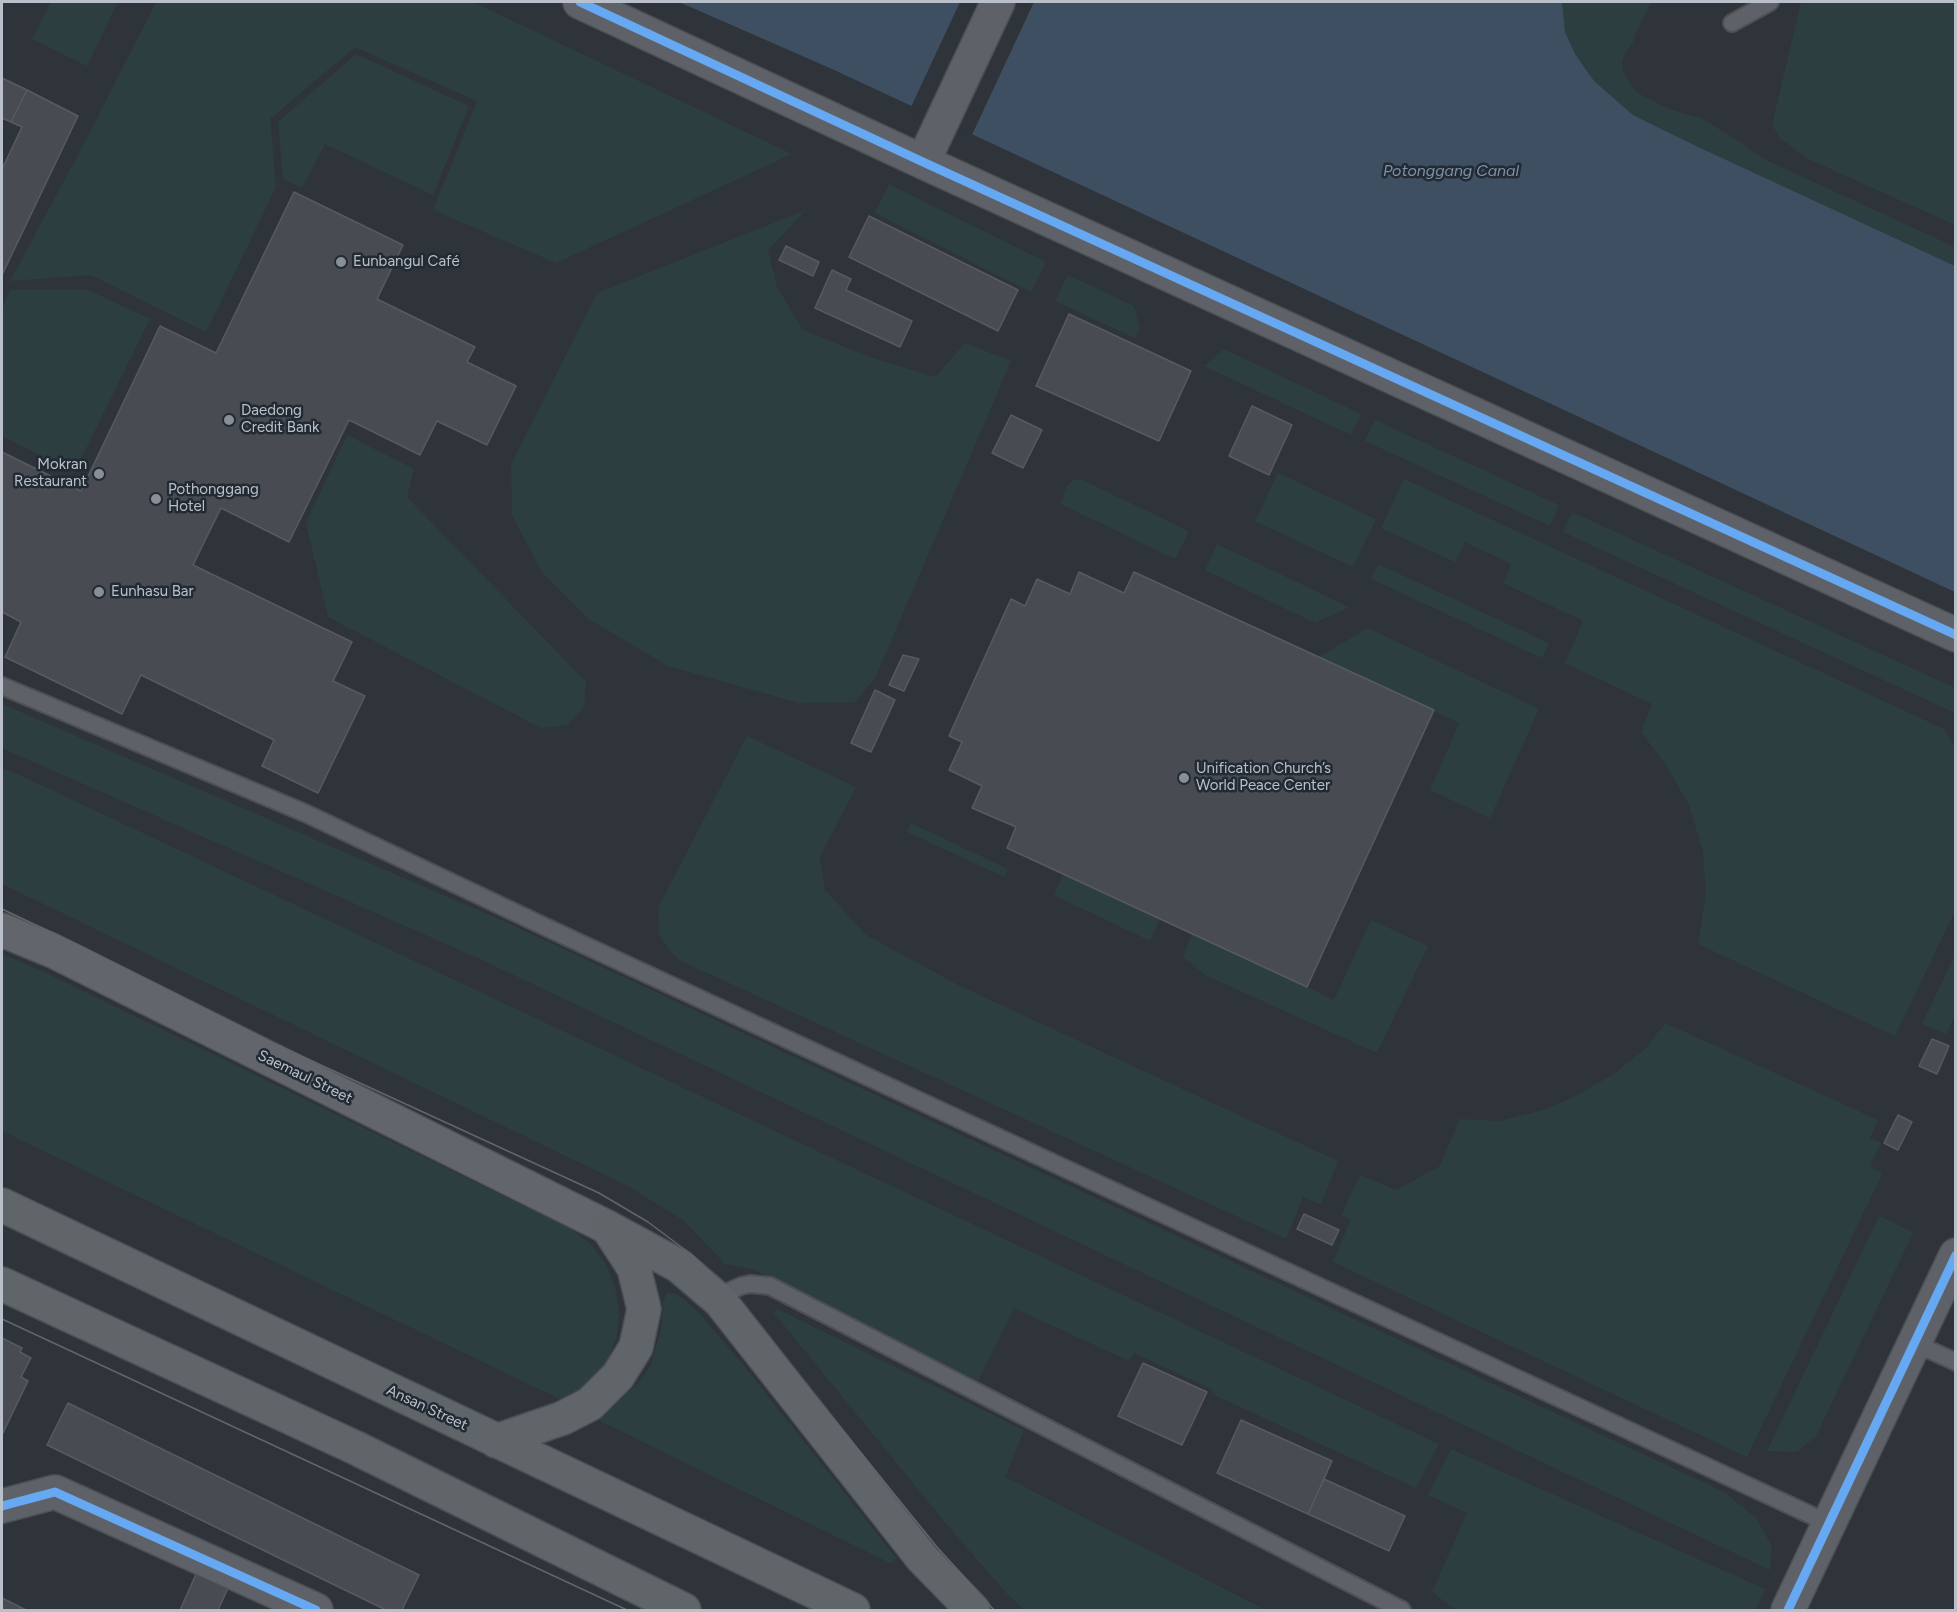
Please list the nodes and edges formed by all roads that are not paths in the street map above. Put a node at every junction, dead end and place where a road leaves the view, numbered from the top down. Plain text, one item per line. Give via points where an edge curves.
1 (580, 2) edge
2 (998, 2) edge
3 (1770, 2) edge
4 (1732, 23) dead end
5 (923, 162) junction
6 (1956, 635) edge
7 (2, 686) edge
8 (2, 930) edge
9 (2, 1205) edge
10 (608, 1227) junction
11 (1956, 1255) edge
12 (2, 1284) edge
13 (720, 1301) junction
14 (1914, 1343) junction
15 (1956, 1362) edge
16 (496, 1441) junction
17 (2, 1506) edge
18 (1828, 1523) junction
19 (316, 1611) edge
20 (684, 1611) edge
21 (853, 1611) edge
22 (973, 1611) edge
23 (1402, 1611) edge
24 (1788, 1611) edge

1 - 5 street
2 - 5 street
3 - 4 lane
5 - 6 street
7 - 18 lane via 305,813
8 - 10 main road, Saemaul Street via 53,951
9 - 16 main road, Ansan Street
10 - 13 main road via 679,1266
10 - 16 main road via 634,1268 642,1299 644,1309 636,1347 618,1376 590,1404 563,1418
11 - 14 street
12 - 20 main road via 356,1448
13 - 22 main road via 922,1558
13 - 23 lane via 741,1286 770,1286
14 - 15 lane
14 - 18 street
16 - 21 main road, Ansan Street
17 - 19 street via 55,1492
18 - 24 street

